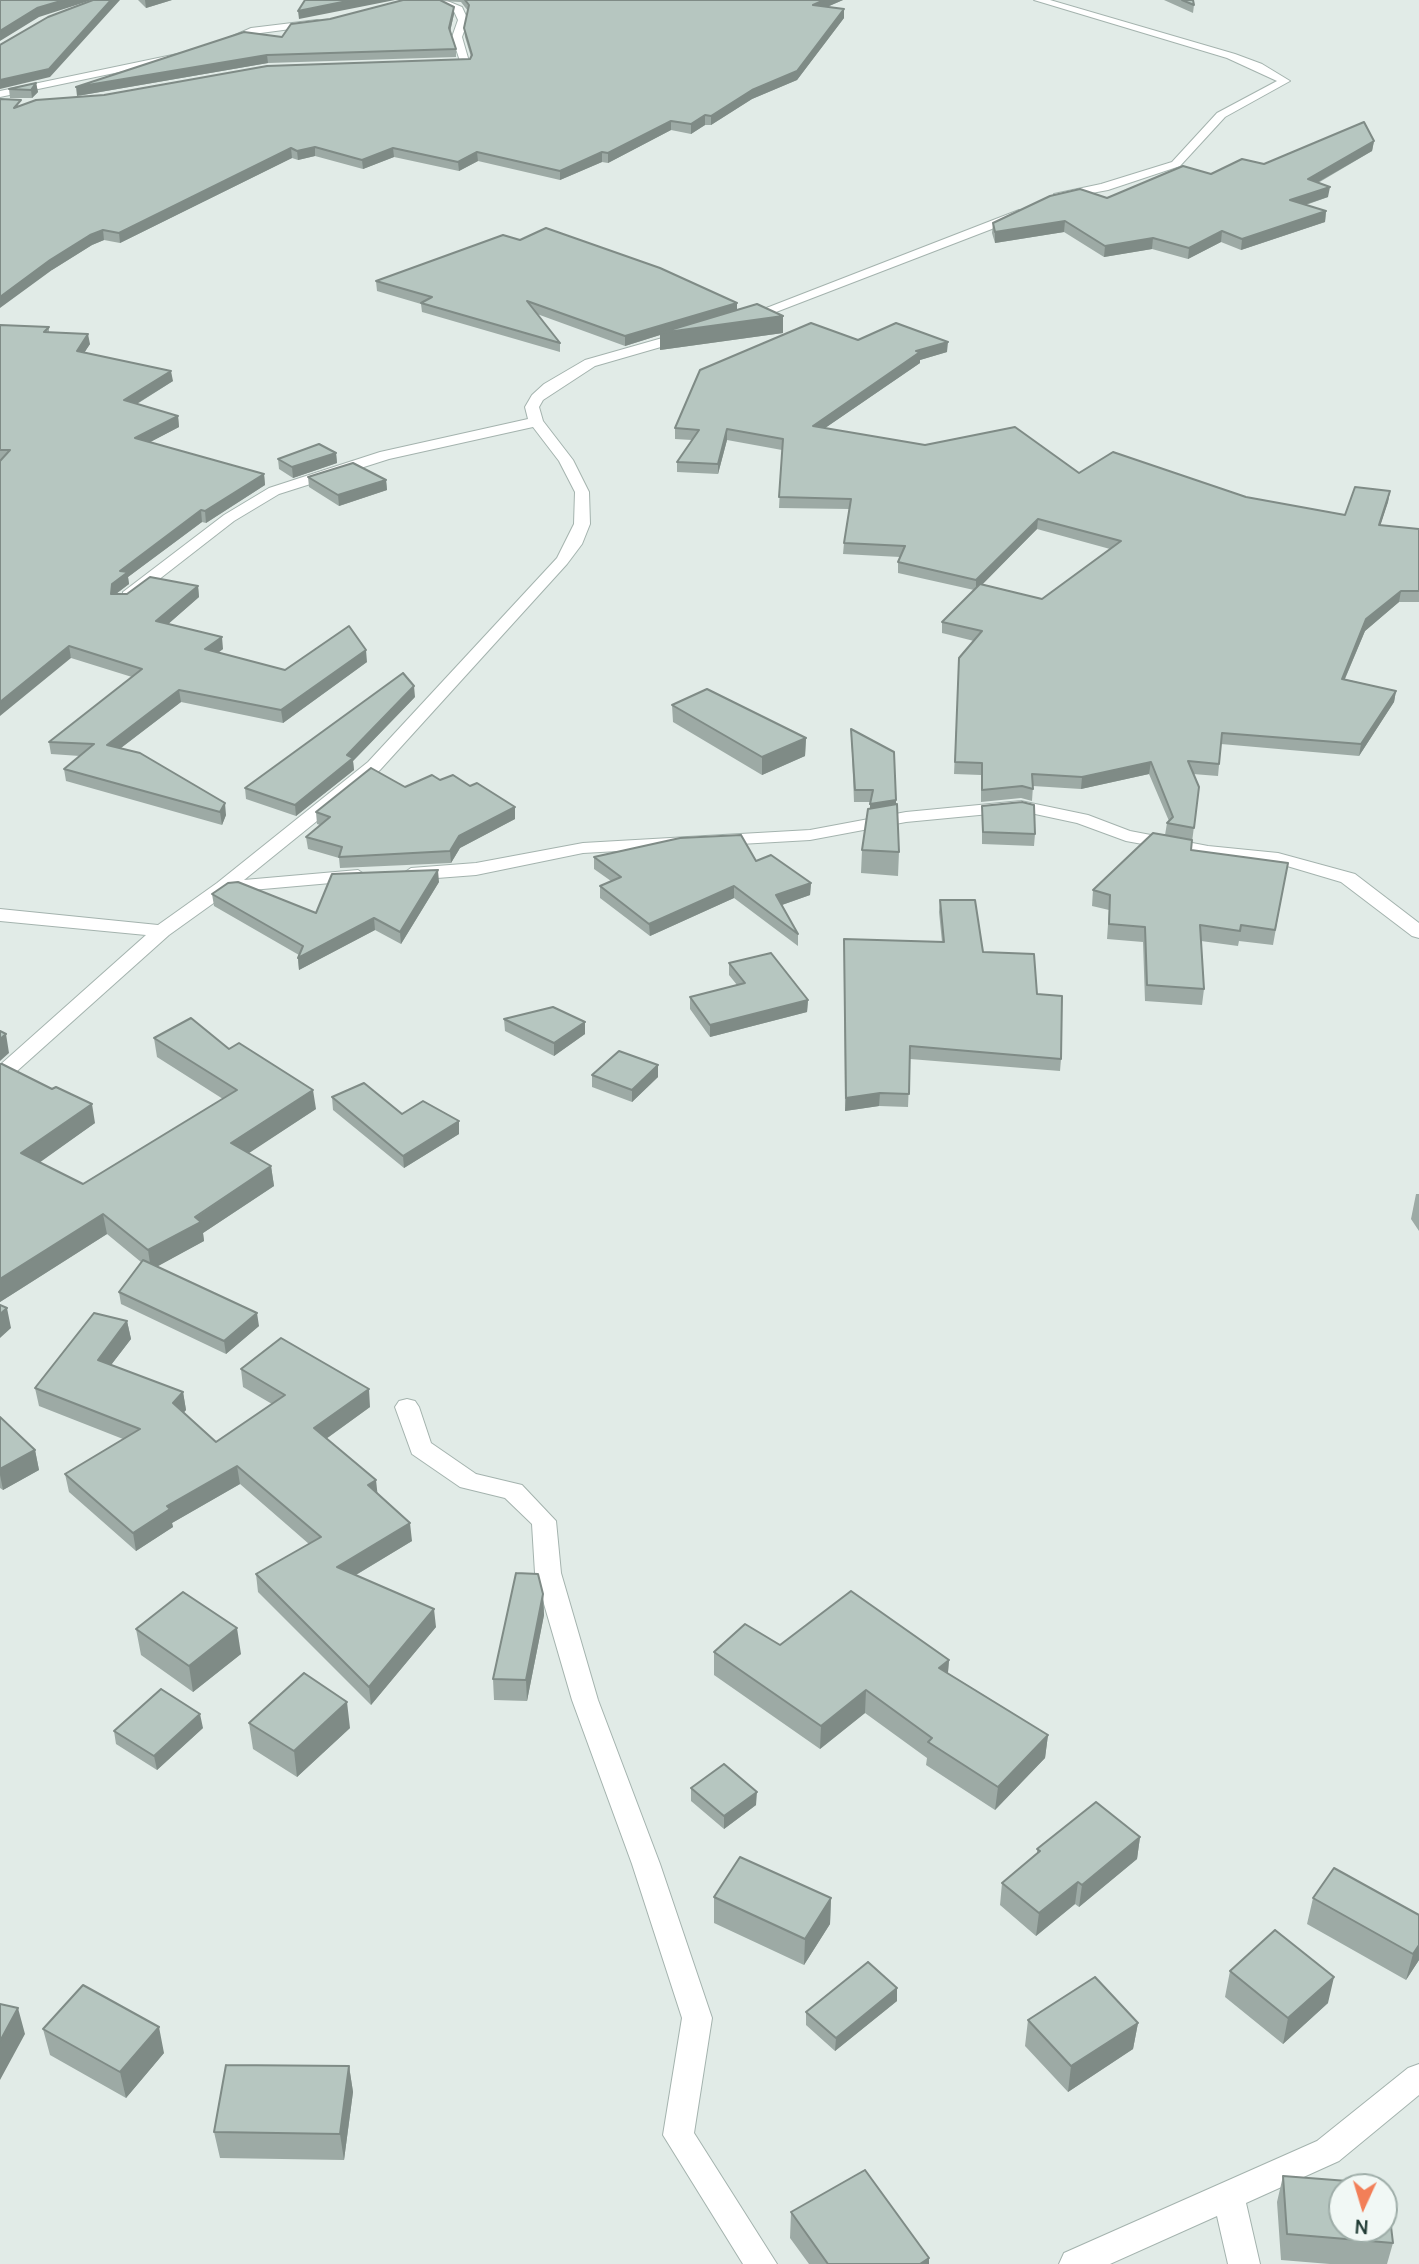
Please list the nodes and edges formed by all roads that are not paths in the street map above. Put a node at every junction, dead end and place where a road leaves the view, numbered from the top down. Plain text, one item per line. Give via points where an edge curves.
1 (435, 0) edge
2 (1039, 0) edge
3 (330, 21) edge
4 (214, 47) edge
5 (194, 53) edge
6 (435, 66) edge
7 (0, 94) edge
8 (0, 103) edge
9 (17, 104) edge
10 (1044, 201) edge
11 (1027, 210) edge
12 (727, 324) edge
13 (705, 330) edge
14 (536, 422) junction
15 (121, 601) edge
16 (224, 887) junction
17 (0, 915) edge
18 (162, 931) junction
19 (1419, 932) edge
20 (0, 1076) edge
21 (407, 1407) dead end
22 (1419, 2077) edge
23 (1230, 2198) junction
24 (761, 2264) edge
25 (1075, 2264) edge
26 (1244, 2264) edge

1 - 6 street via 462,13 458,48 467,60 457,66
2 - 10 street via 1231,56 1285,81 1221,115 1176,164
3 - 4 street via 251,31
5 - 7 street
8 - 9 street
11 - 12 street
13 - 14 street via 572,372 537,398 532,407
14 - 15 street via 386,455 274,491 229,518
14 - 16 street via 566,460 582,492 582,524 574,544 374,766
16 - 18 street
16 - 19 street via 476,869 546,853 810,835 905,817 1021,806 1082,819 1126,836 1278,858 1348,878
17 - 18 street
18 - 20 street
21 - 24 street via 421,1448 469,1482 513,1491 544,1521 548,1573 585,1700 697,2018 678,2135
22 - 23 street via 1328,2151
23 - 25 street
23 - 26 street

